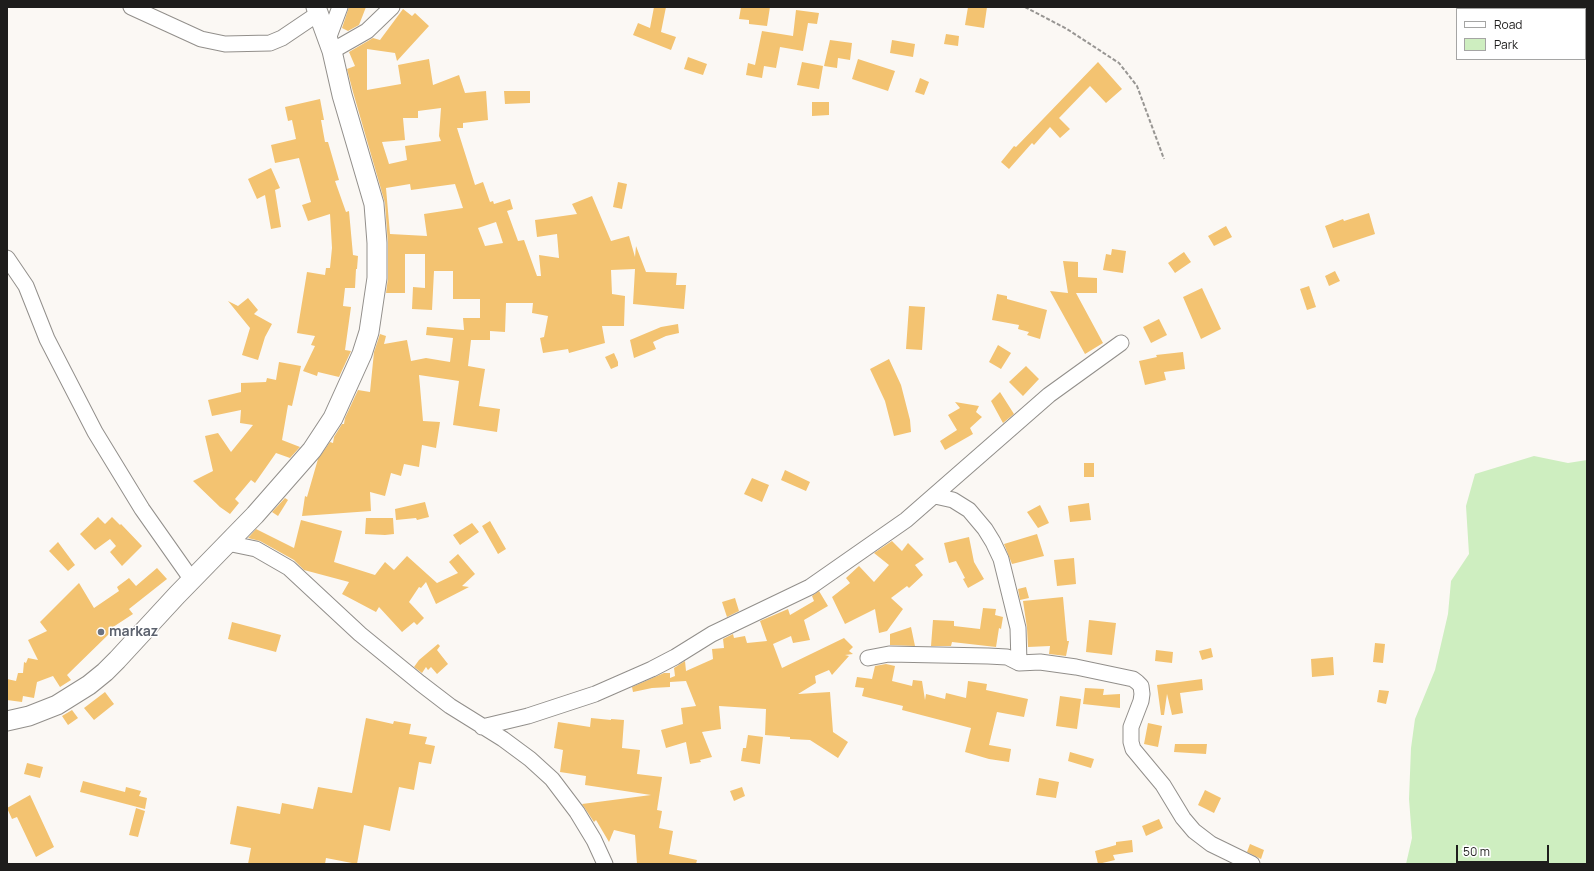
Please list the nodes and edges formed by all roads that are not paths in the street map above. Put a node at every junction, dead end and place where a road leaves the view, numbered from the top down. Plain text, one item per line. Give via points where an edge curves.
1 (131, 7) edge
2 (340, 7) edge
3 (392, 7) edge
4 (318, 10) edge
5 (330, 45) junction
6 (7, 258) edge
7 (1121, 343) dead end
8 (935, 496) junction
9 (227, 543) junction
10 (192, 580) junction
11 (868, 658) dead end
12 (1018, 663) junction
13 (7, 721) edge
14 (482, 727) junction
15 (605, 864) edge
16 (1252, 864) edge

1 - 4 street via 201,39 225,44 270,43 282,38
2 - 5 street
3 - 5 street via 367,30
4 - 5 main road
5 - 9 main road via 374,204 377,278 368,337 333,418 312,450
6 - 10 street via 26,286 47,339 95,432 142,509
7 - 8 street via 1049,395
8 - 12 street via 953,500 969,510 993,542 1001,559 1018,628
8 - 14 street via 906,520 810,587 712,634 652,669 595,694 528,716
9 - 10 main road
9 - 14 street via 256,549 289,568 392,660 450,706
10 - 13 main road via 105,672 57,705
11 - 12 street via 889,654 988,656 1007,657
12 - 16 street via 1040,662 1076,667 1137,682 1141,686 1142,694 1131,728 1133,749 1163,785 1194,832 1211,844
14 - 15 street via 518,749 552,779 580,817

